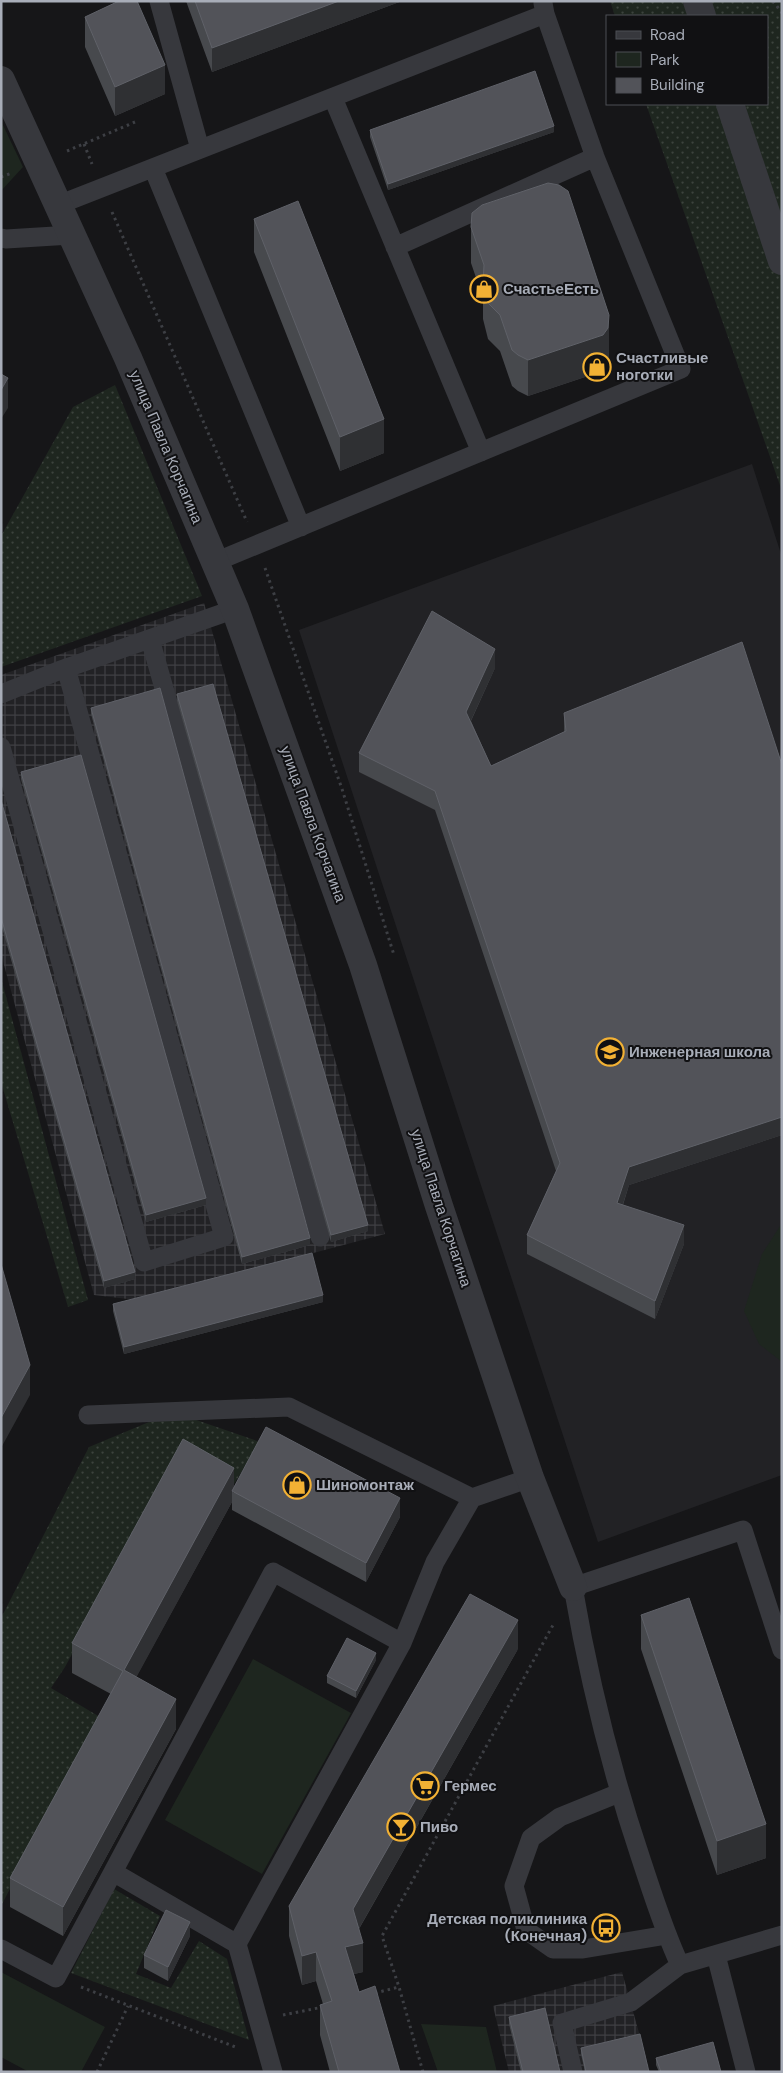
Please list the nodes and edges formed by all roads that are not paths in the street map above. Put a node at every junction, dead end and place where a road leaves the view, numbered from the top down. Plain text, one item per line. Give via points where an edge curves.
1 (159, 1) edge
2 (697, 1) edge
3 (544, 8) edge
4 (702, 15) edge
5 (1, 80) edge
6 (332, 98) junction
7 (730, 105) edge
8 (200, 150) junction
9 (595, 157) junction
10 (153, 168) junction
11 (58, 205) junction
12 (71, 235) junction
13 (3, 241) edge
14 (395, 248) junction
15 (782, 261) edge
16 (481, 452) junction
17 (301, 527) junction
18 (215, 562) junction
19 (235, 609) junction
20 (150, 639) junction
21 (66, 668) junction
22 (1, 694) edge
23 (1, 747) edge
24 (320, 1237) dead end
25 (88, 1415) dead end
26 (530, 1478) junction
27 (472, 1498) junction
28 (573, 1587) junction
29 (402, 1643) junction
30 (782, 1650) edge
31 (619, 1793) junction
32 (113, 1872) junction
33 (782, 1935) edge
34 (666, 1936) junction
35 (237, 1944) junction
36 (1, 1949) edge
37 (716, 1955) junction
38 (680, 1965) junction
39 (271, 2066) edge
40 (574, 2072) edge
41 (746, 2072) edge

1 - 8 lane
2 - 4 street
3 - 6 lane
3 - 9 lane
5 - 11 street, улица Павла Корчагина
6 - 8 lane
6 - 14 lane
7 - 15 street
8 - 10 lane
9 - 14 lane
9 - 16 lane via 681,369
10 - 11 lane
10 - 17 lane
11 - 12 street, улица Павла Корчагина
12 - 13 lane
12 - 18 street, улица Павла Корчагина via 128,358
14 - 16 lane
16 - 17 lane
17 - 18 lane
18 - 19 street, улица Павла Корчагина
19 - 20 lane
19 - 26 street, улица Павла Корчагина via 363,965
20 - 21 lane
20 - 24 lane
21 - 22 lane
21 - 23 lane via 224,1237 144,1262
25 - 27 lane via 289,1407
26 - 27 lane
26 - 28 street, улица Павла Корчагина
27 - 29 lane via 435,1562
28 - 30 lane via 743,1530
28 - 31 lane via 583,1646
29 - 32 lane via 273,1572
29 - 35 lane
31 - 34 lane
31 - 34 lane via 560,1816 531,1838 514,1886 526,1930 553,1949 583,1949
32 - 35 lane
32 - 36 lane via 56,1978
33 - 37 lane
34 - 38 lane
35 - 39 lane
37 - 38 lane
37 - 41 lane
38 - 40 lane via 630,2002 562,2023

